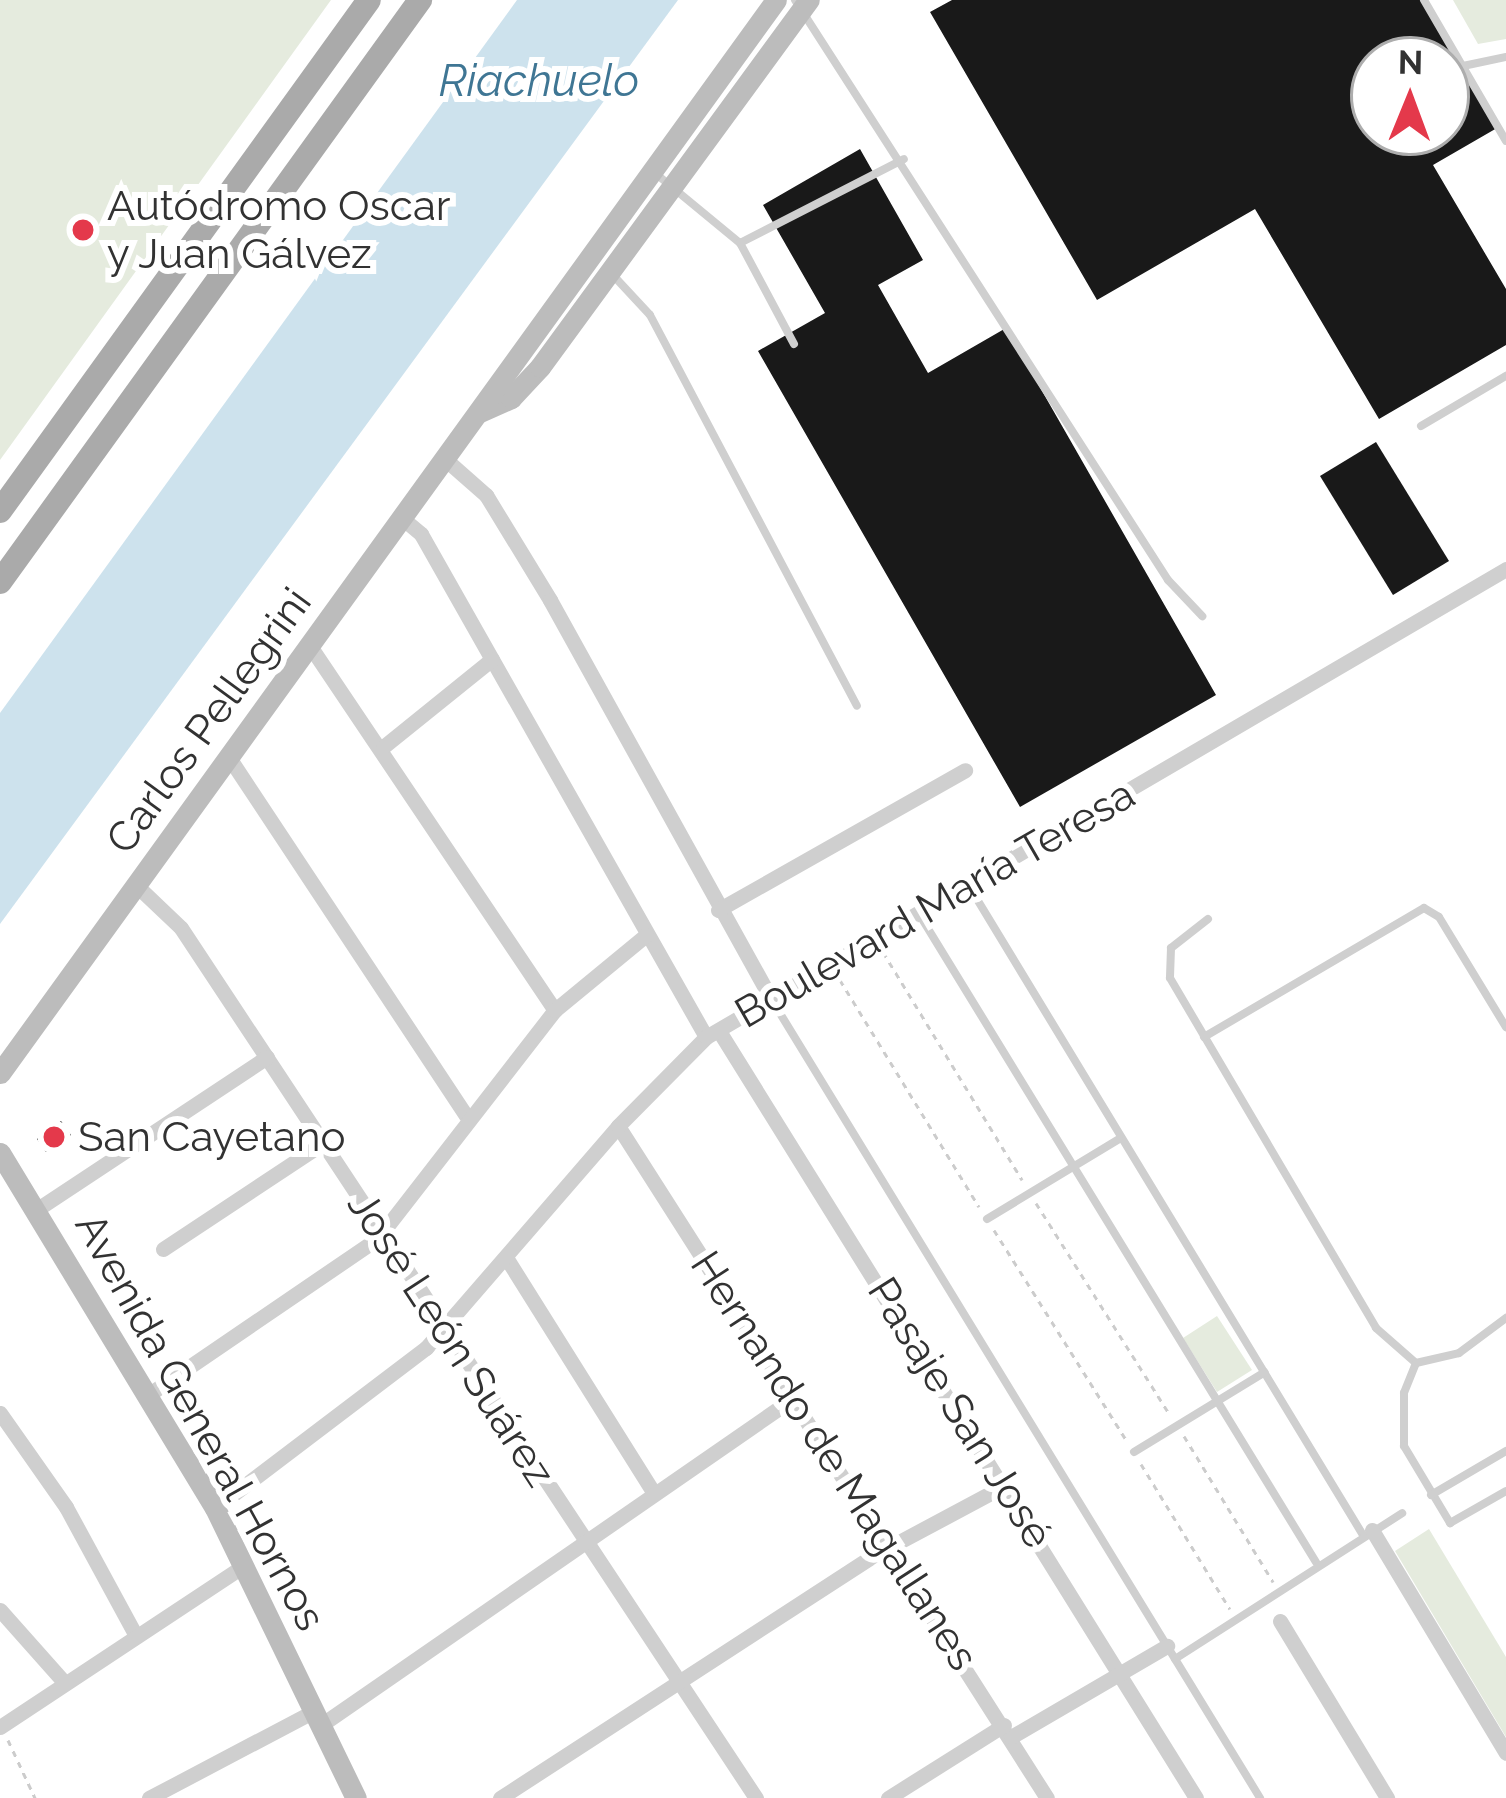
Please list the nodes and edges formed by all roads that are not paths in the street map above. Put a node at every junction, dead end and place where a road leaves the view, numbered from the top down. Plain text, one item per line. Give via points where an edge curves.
1 (369, 0) edge
2 (420, 0) edge
3 (776, 0) edge
4 (1424, 0) edge
5 (803, 2) edge
6 (1445, 36) edge
7 (1506, 57) edge
8 (1470, 64) edge
9 (1470, 80) edge
10 (1506, 141) edge
11 (904, 159) junction
12 (654, 172) junction
13 (674, 186) junction
14 (740, 244) junction
15 (610, 272) junction
16 (794, 344) dead end
17 (1506, 376) edge
18 (479, 412) junction
19 (1421, 426) dead end
20 (445, 459) junction
21 (0, 511) edge
22 (402, 518) junction
23 (1506, 569) edge
24 (0, 582) edge
25 (1202, 616) dead end
26 (310, 646) junction
27 (491, 659) junction
28 (857, 706) dead end
29 (383, 747) junction
30 (230, 759) junction
31 (965, 770) dead end
32 (968, 885) junction
33 (138, 887) junction
34 (718, 910) junction
35 (917, 911) junction
36 (1208, 919) dead end
37 (646, 935) junction
38 (769, 995) junction
39 (555, 1010) junction
40 (1506, 1027) edge
41 (712, 1034) junction
42 (1204, 1036) junction
43 (267, 1057) junction
44 (0, 1073) edge
45 (466, 1115) junction
46 (618, 1126) junction
47 (1120, 1139) junction
48 (323, 1143) junction
49 (0, 1153) edge
50 (1072, 1169) junction
51 (36, 1210) junction
52 (987, 1220) road end
53 (383, 1232) junction
54 (163, 1249) dead end
55 (507, 1259) junction
56 (1506, 1318) edge
57 (442, 1324) junction
58 (1416, 1363) junction
59 (1265, 1372) junction
60 (148, 1395) junction
61 (796, 1397) junction
62 (1217, 1402) junction
63 (0, 1413) edge
64 (1506, 1450) edge
65 (1133, 1452) road end
66 (1004, 1486) junction
67 (652, 1490) junction
68 (1506, 1491) edge
69 (1431, 1495) junction
70 (215, 1508) junction
71 (1402, 1513) dead end
72 (1368, 1532) junction
73 (580, 1541) junction
74 (887, 1548) junction
75 (1316, 1562) junction
76 (245, 1565) junction
77 (0, 1610) edge
78 (1280, 1622) dead end
79 (134, 1632) junction
80 (1171, 1652) junction
81 (1121, 1674) junction
82 (64, 1681) junction
83 (680, 1684) junction
84 (317, 1718) junction
85 (1, 1726) edge
86 (1007, 1731) junction
87 (1506, 1754) edge
88 (149, 1798) edge
89 (356, 1798) edge
90 (500, 1798) edge
91 (757, 1798) edge
92 (888, 1798) edge
93 (1047, 1798) edge
94 (1196, 1798) edge
95 (1260, 1798) edge
96 (1387, 1798) edge

1 - 21 main road
2 - 24 main road
3 - 12 main road, Carlos Pellegrini
4 - 6 lane
5 - 11 lane
5 - 13 main road, Carlos Pellegrini
7 - 8 lane
9 - 10 lane
11 - 14 lane
11 - 25 lane via 1168,580
12 - 13 lane
12 - 18 main road, Carlos Pellegrini
13 - 14 lane
13 - 15 main road, Carlos Pellegrini
14 - 16 lane
15 - 18 main road, Carlos Pellegrini via 521,388
15 - 28 lane via 650,315
17 - 19 lane
18 - 20 main road, Carlos Pellegrini
20 - 22 main road, Carlos Pellegrini
20 - 34 street via 486,495 539,582
22 - 26 main road, Carlos Pellegrini
22 - 27 street, Pasaje San José via 421,534
23 - 32 street, Boulevard María Teresa
26 - 29 street
26 - 30 main road, Carlos Pellegrini
27 - 29 street
27 - 37 street, Pasaje San José
29 - 39 street
30 - 33 main road, Carlos Pellegrini
30 - 45 street
31 - 34 street
32 - 35 street, Boulevard María Teresa
32 - 47 lane
33 - 43 street, José León Suárez via 176,921
33 - 44 main road, Carlos Pellegrini
34 - 38 street
35 - 38 street, Boulevard María Teresa
35 - 50 lane
36 - 42 lane via 1178,938 1167,959
37 - 39 street
37 - 41 street, Pasaje San José
38 - 41 street, Boulevard María Teresa
38 - 80 lane
39 - 45 street
40 - 42 lane via 1439,917 1424,908
41 - 46 street, Boulevard María Teresa
41 - 66 street, Pasaje San José
42 - 58 lane via 1376,1328
43 - 48 street, José León Suárez
43 - 51 street
45 - 53 street
46 - 55 street, Boulevard María Teresa
46 - 61 street, Hernando de Magallanes
47 - 50 lane
47 - 59 lane
48 - 53 street, José León Suárez
48 - 54 street
49 - 51 main road, Avenida General Hornos
50 - 52 lane
50 - 62 lane
51 - 60 main road, Avenida General Hornos
53 - 57 street, José León Suárez
53 - 60 street
55 - 57 street, Boulevard María Teresa
55 - 67 street
56 - 58 lane via 1459,1354
57 - 70 street, Boulevard María Teresa via 426,1348
57 - 73 street, José León Suárez
58 - 69 lane via 1401,1431
59 - 62 lane
59 - 72 lane
60 - 70 main road, Avenida General Hornos
61 - 67 street
61 - 74 street, Hernando de Magallanes
62 - 65 lane
62 - 75 lane
63 - 79 street via 66,1507
64 - 69 lane
66 - 74 street
66 - 81 street, Pasaje San José
67 - 73 street
68 - 69 lane via 1450,1523
70 - 76 main road, Avenida General Hornos
71 - 72 lane
72 - 75 lane
72 - 87 street
73 - 83 street, José León Suárez
73 - 84 street
74 - 83 street
74 - 86 street, Hernando de Magallanes
75 - 80 lane
76 - 79 street
76 - 84 main road, Avenida General Hornos
77 - 82 street
78 - 96 street
79 - 82 street
80 - 81 street
80 - 95 lane
81 - 86 street
81 - 94 street, Pasaje San José
82 - 85 street
83 - 90 street
83 - 91 street, José León Suárez
84 - 88 street
84 - 89 main road, Avenida General Hornos
86 - 92 street
86 - 93 street, Hernando de Magallanes

